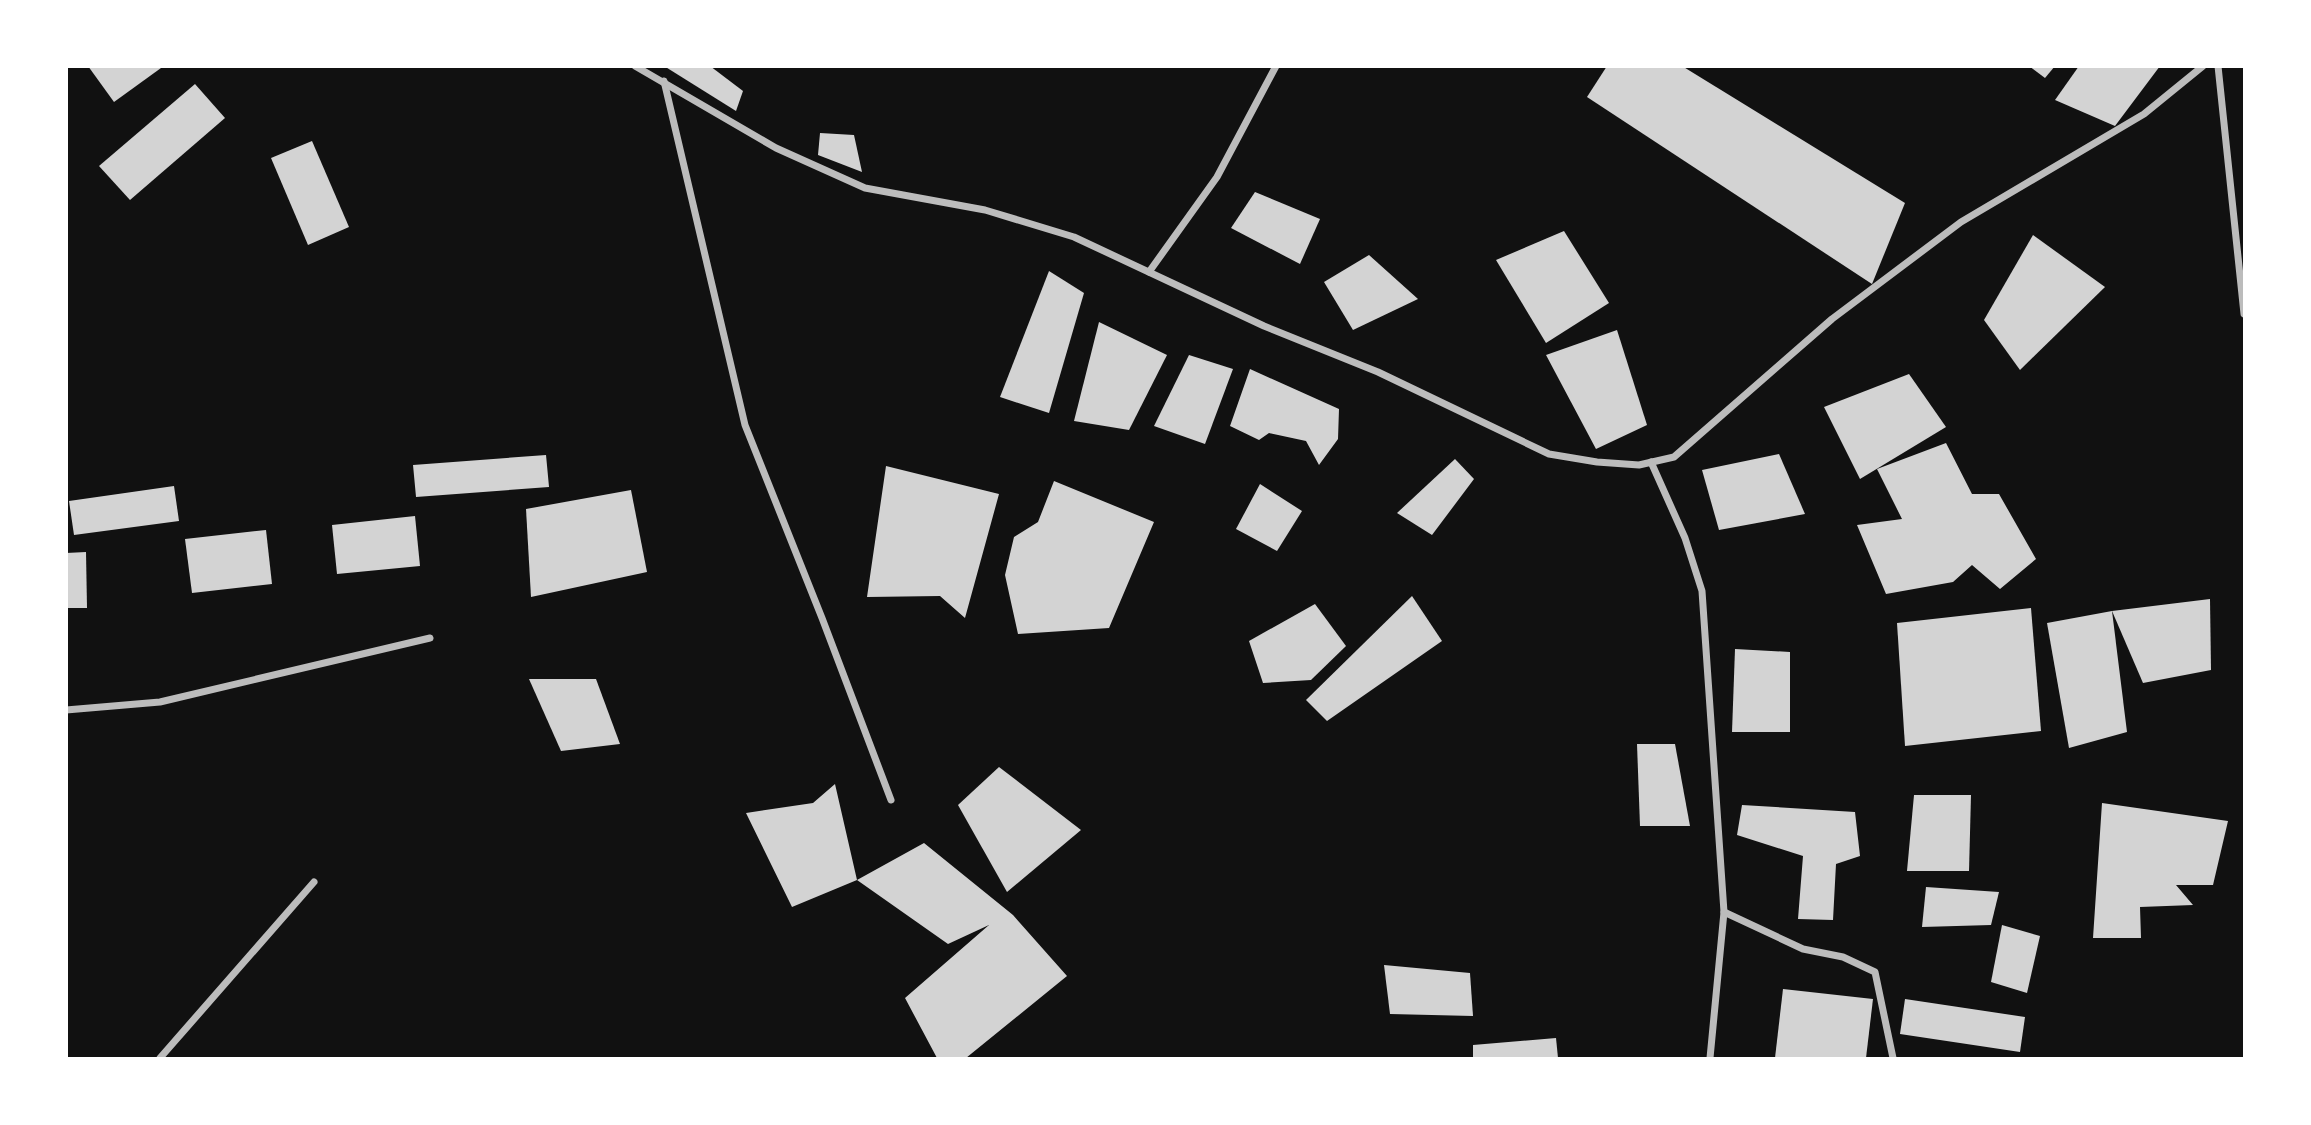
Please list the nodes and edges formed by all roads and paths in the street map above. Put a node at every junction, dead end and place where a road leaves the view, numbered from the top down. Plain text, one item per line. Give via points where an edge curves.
1 (635, 66) edge
2 (1276, 66) edge
3 (2203, 66) edge
4 (2218, 66) edge
5 (664, 81) junction
6 (1149, 272) junction
7 (2245, 314) edge
8 (1651, 462) junction
9 (430, 638) dead end
10 (66, 710) edge
11 (891, 800) dead end
12 (314, 881) dead end
13 (1724, 912) junction
14 (160, 1059) edge
15 (1710, 1059) edge
16 (1893, 1059) edge

1 - 5 street
2 - 6 street via 1217,177
3 - 8 street via 2144,114 1961,222 1832,319 1674,457
4 - 7 street
5 - 6 street via 776,148 865,188 985,210 1074,237
5 - 11 street via 745,425
6 - 8 street via 1378,372 1549,454 1597,462
8 - 13 street via 1685,538 1702,591
9 - 10 street via 160,702
12 - 14 street
13 - 15 street
13 - 16 street via 1803,949 1843,957 1875,972

